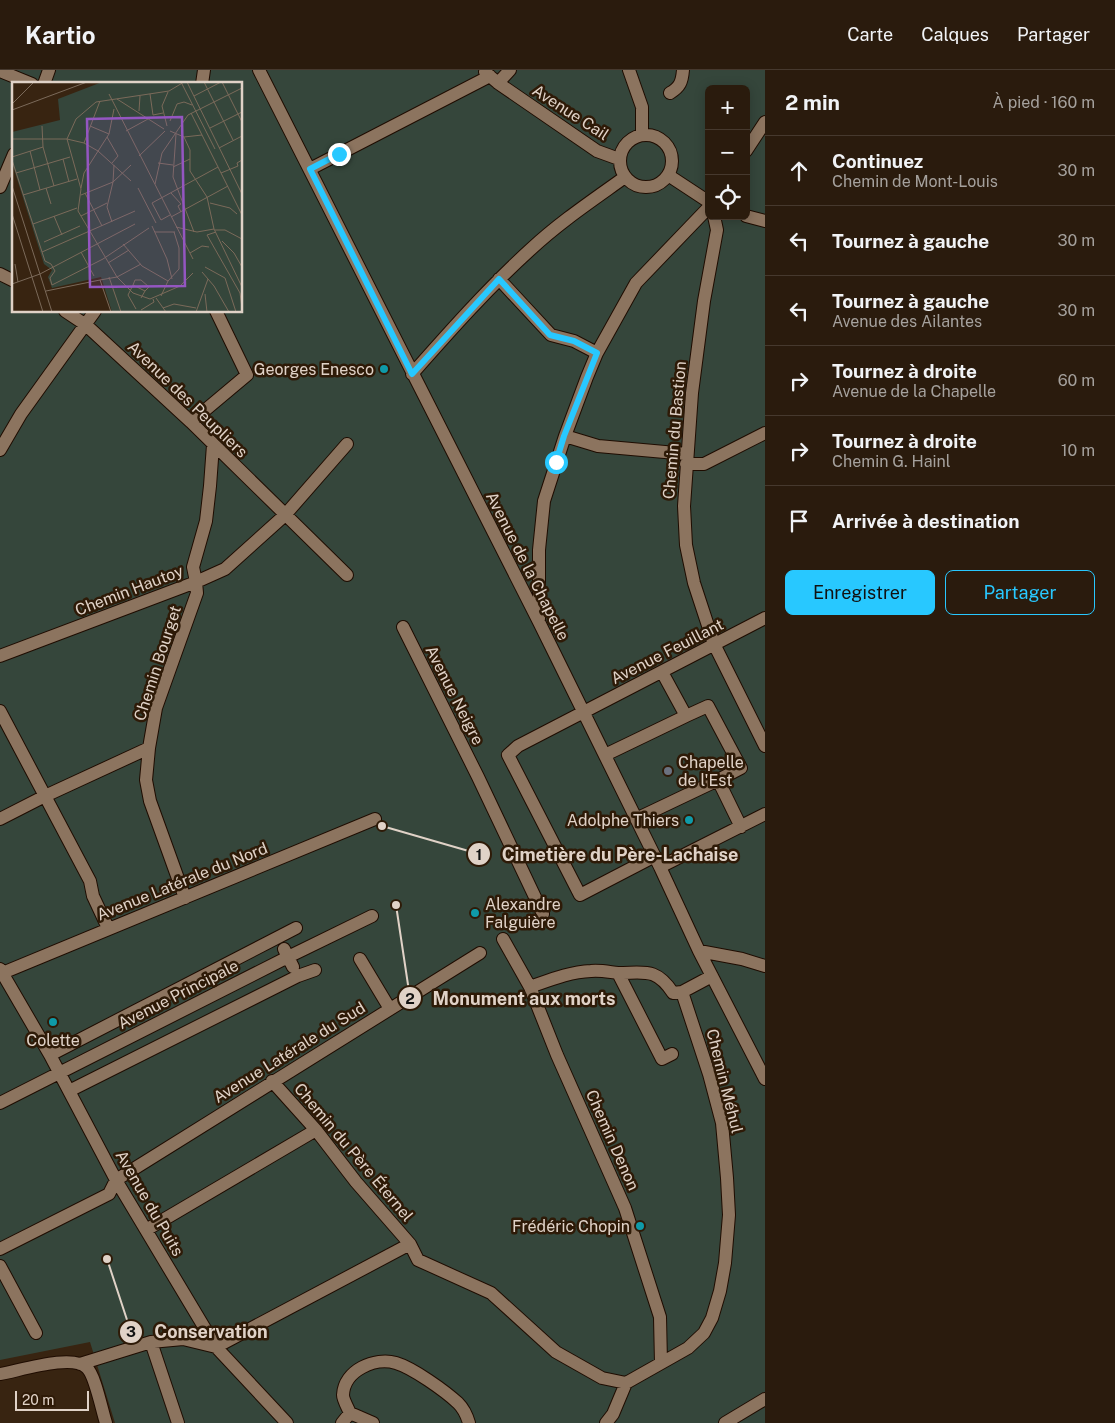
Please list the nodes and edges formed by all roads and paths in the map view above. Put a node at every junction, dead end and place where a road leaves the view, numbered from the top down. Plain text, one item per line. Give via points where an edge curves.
1 (49, 70) edge
2 (259, 70) edge
3 (510, 70) edge
4 (629, 70) edge
5 (684, 70) edge
6 (0, 71) edge
7 (491, 76) edge
8 (27, 82) edge
9 (45, 82) edge
10 (670, 94) dead end
11 (765, 122) edge
12 (642, 135) junction
13 (750, 146) edge
14 (12, 159) edge
15 (619, 159) junction
16 (310, 169) junction
17 (668, 175) junction
18 (625, 178) junction
19 (0, 187) edge
20 (705, 199) edge
21 (705, 211) edge
22 (750, 217) edge
23 (715, 220) edge
24 (765, 221) edge
25 (0, 274) edge
26 (499, 279) junction
27 (12, 280) edge
28 (66, 312) edge
29 (94, 312) edge
30 (216, 312) edge
31 (86, 325) junction
32 (597, 353) junction
33 (412, 374) junction
34 (191, 422) junction
35 (765, 434) edge
36 (564, 436) junction
37 (348, 444) dead end
38 (212, 445) junction
39 (0, 450) edge
40 (687, 459) junction
41 (285, 516) junction
42 (347, 575) dead end
43 (196, 582) junction
44 (765, 618) edge
45 (539, 622) junction
46 (403, 627) dead end
47 (714, 644) junction
48 (0, 656) edge
49 (662, 672) junction
50 (0, 710) edge
51 (583, 712) junction
52 (686, 716) junction
53 (765, 746) edge
54 (149, 748) junction
55 (605, 755) junction
56 (718, 780) junction
57 (45, 796) junction
58 (765, 814) edge
59 (0, 819) edge
60 (375, 819) dead end
61 (636, 820) junction
62 (741, 827) junction
63 (657, 862) junction
64 (185, 898) junction
65 (543, 914) dead end
66 (372, 916) dead end
67 (108, 928) junction
68 (296, 928) dead end
69 (503, 939) dead end
70 (699, 951) junction
71 (480, 952) dead end
72 (288, 957) junction
73 (360, 960) dead end
74 (765, 966) edge
75 (315, 970) dead end
76 (1, 972) edge
77 (618, 973) junction
78 (712, 976) junction
79 (530, 987) junction
80 (682, 992) junction
81 (390, 1008) junction
82 (672, 1054) dead end
83 (50, 1055) junction
84 (59, 1073) junction
85 (765, 1078) edge
86 (272, 1081) junction
87 (69, 1091) junction
88 (0, 1104) edge
89 (316, 1130) junction
90 (116, 1180) junction
91 (146, 1230) junction
92 (410, 1244) junction
93 (0, 1249) edge
94 (0, 1266) edge
95 (36, 1333) dead end
96 (151, 1342) junction
97 (216, 1347) junction
98 (661, 1363) junction
99 (80, 1364) junction
100 (0, 1374) edge
101 (626, 1383) junction
102 (765, 1399) edge
103 (350, 1413) junction
104 (106, 1423) edge
105 (178, 1423) edge
106 (287, 1423) edge
107 (342, 1423) edge
108 (374, 1423) edge
109 (470, 1423) edge
110 (606, 1423) edge
111 (724, 1423) edge

1 - 9 street
2 - 16 street, Avenue de la Chapelle
3 - 7 street
4 - 12 street via 642,107
5 - 10 street via 678,88
6 - 8 street
7 - 15 street, Avenue Cail via 597,151
7 - 16 street
11 - 13 street
12 - 15 street via 625,145
12 - 17 street via 658,138 666,144 672,159
14 - 19 street
15 - 18 street
16 - 33 street, Avenue de la Chapelle
17 - 18 street via 657,185 647,187 637,186
17 - 20 street
18 - 26 street via 531,248
21 - 32 street via 636,283
22 - 24 street
23 - 40 street, Chemin du Bastion via 717,230 704,301
25 - 27 street
26 - 32 street via 550,335 574,341
26 - 33 street
28 - 31 street, Avenue des Peupliers
29 - 31 street
30 - 34 street via 247,374
31 - 34 street, Avenue des Peupliers
31 - 39 street via 21,414
32 - 36 street
33 - 45 street, Avenue de la Chapelle
34 - 38 street, Avenue des Peupliers
35 - 40 street via 704,464
36 - 40 street via 598,446
36 - 45 street via 544,501
37 - 41 street
38 - 41 street, Avenue des Peupliers
38 - 43 street, Chemin Hautoy via 206,521 193,567
40 - 47 street, Chemin du Bastion via 686,545 694,583
41 - 42 street
41 - 43 street via 225,569
43 - 48 street, Chemin Hautoy
43 - 54 street, Chemin Bourget via 197,593 156,708
44 - 47 street, Avenue Feuillant
45 - 51 street, Avenue de la Chapelle
46 - 65 street, Avenue Neigre
47 - 49 street, Avenue Feuillant
47 - 53 street, Chemin du Bastion
49 - 51 street, Avenue Feuillant
49 - 52 street
50 - 57 street
51 - 55 street, Avenue de la Chapelle
51 - 63 street via 518,746 508,755 580,895
52 - 55 street
52 - 56 street via 708,706 741,768
54 - 57 street
54 - 64 street, Chemin Bourget via 146,780 150,801
55 - 61 street, Avenue de la Chapelle
56 - 61 street
56 - 62 street
57 - 59 street
57 - 67 street via 90,881 93,896
58 - 62 street
60 - 64 street, Avenue Latérale du Nord
61 - 63 street, Avenue de la Chapelle
62 - 63 street
63 - 70 street, Avenue de la Chapelle
64 - 67 street, Avenue Latérale du Nord
66 - 72 street, Avenue Principale
67 - 76 street, Avenue Latérale du Nord
68 - 72 street, Avenue Principale
69 - 79 street, Chemin Denon
70 - 74 street
70 - 78 street, Avenue de la Chapelle
71 - 81 street, Avenue Latérale du Sud
72 - 75 street, Avenue Principale
72 - 83 street, Avenue Principale
72 - 84 street, Avenue Principale
72 - 87 street, Avenue Principale
73 - 81 street
76 - 83 street, Avenue du Puits
77 - 79 street via 591,970
77 - 80 street via 647,972 660,978 673,993
77 - 82 street via 662,1058
78 - 80 street
78 - 85 street, Avenue de la Chapelle
79 - 98 street, Chemin Denon via 625,1208 660,1317
80 - 98 street, Chemin Méhul via 710,1074 722,1123 729,1215 725,1263 712,1318 704,1333 688,1348
81 - 86 street, Avenue Latérale du Sud
83 - 84 street, Avenue du Puits
84 - 87 street, Avenue du Puits
84 - 88 street, Avenue Principale
86 - 89 street, Chemin du Père Éternel
86 - 90 street, Avenue Latérale du Sud
87 - 90 street, Avenue du Puits
89 - 91 street
89 - 92 street, Chemin du Père Éternel
90 - 91 street, Avenue du Puits
90 - 93 street, Avenue Latérale du Sud via 109,1194
91 - 97 street, Avenue du Puits
92 - 97 street
92 - 101 street, Chemin du Père Éternel via 418,1260 491,1293 556,1352 602,1378
94 - 95 street
96 - 97 street via 182,1339
96 - 99 street
96 - 105 street
97 - 106 street, Avenue du Puits
98 - 101 street, Chemin Méhul
99 - 100 street via 70,1362
99 - 104 street via 92,1375
101 - 110 street
102 - 111 street
103 - 107 street
103 - 108 street
103 - 109 street via 343,1396 347,1380 360,1368 376,1362 394,1362 412,1369 459,1404

